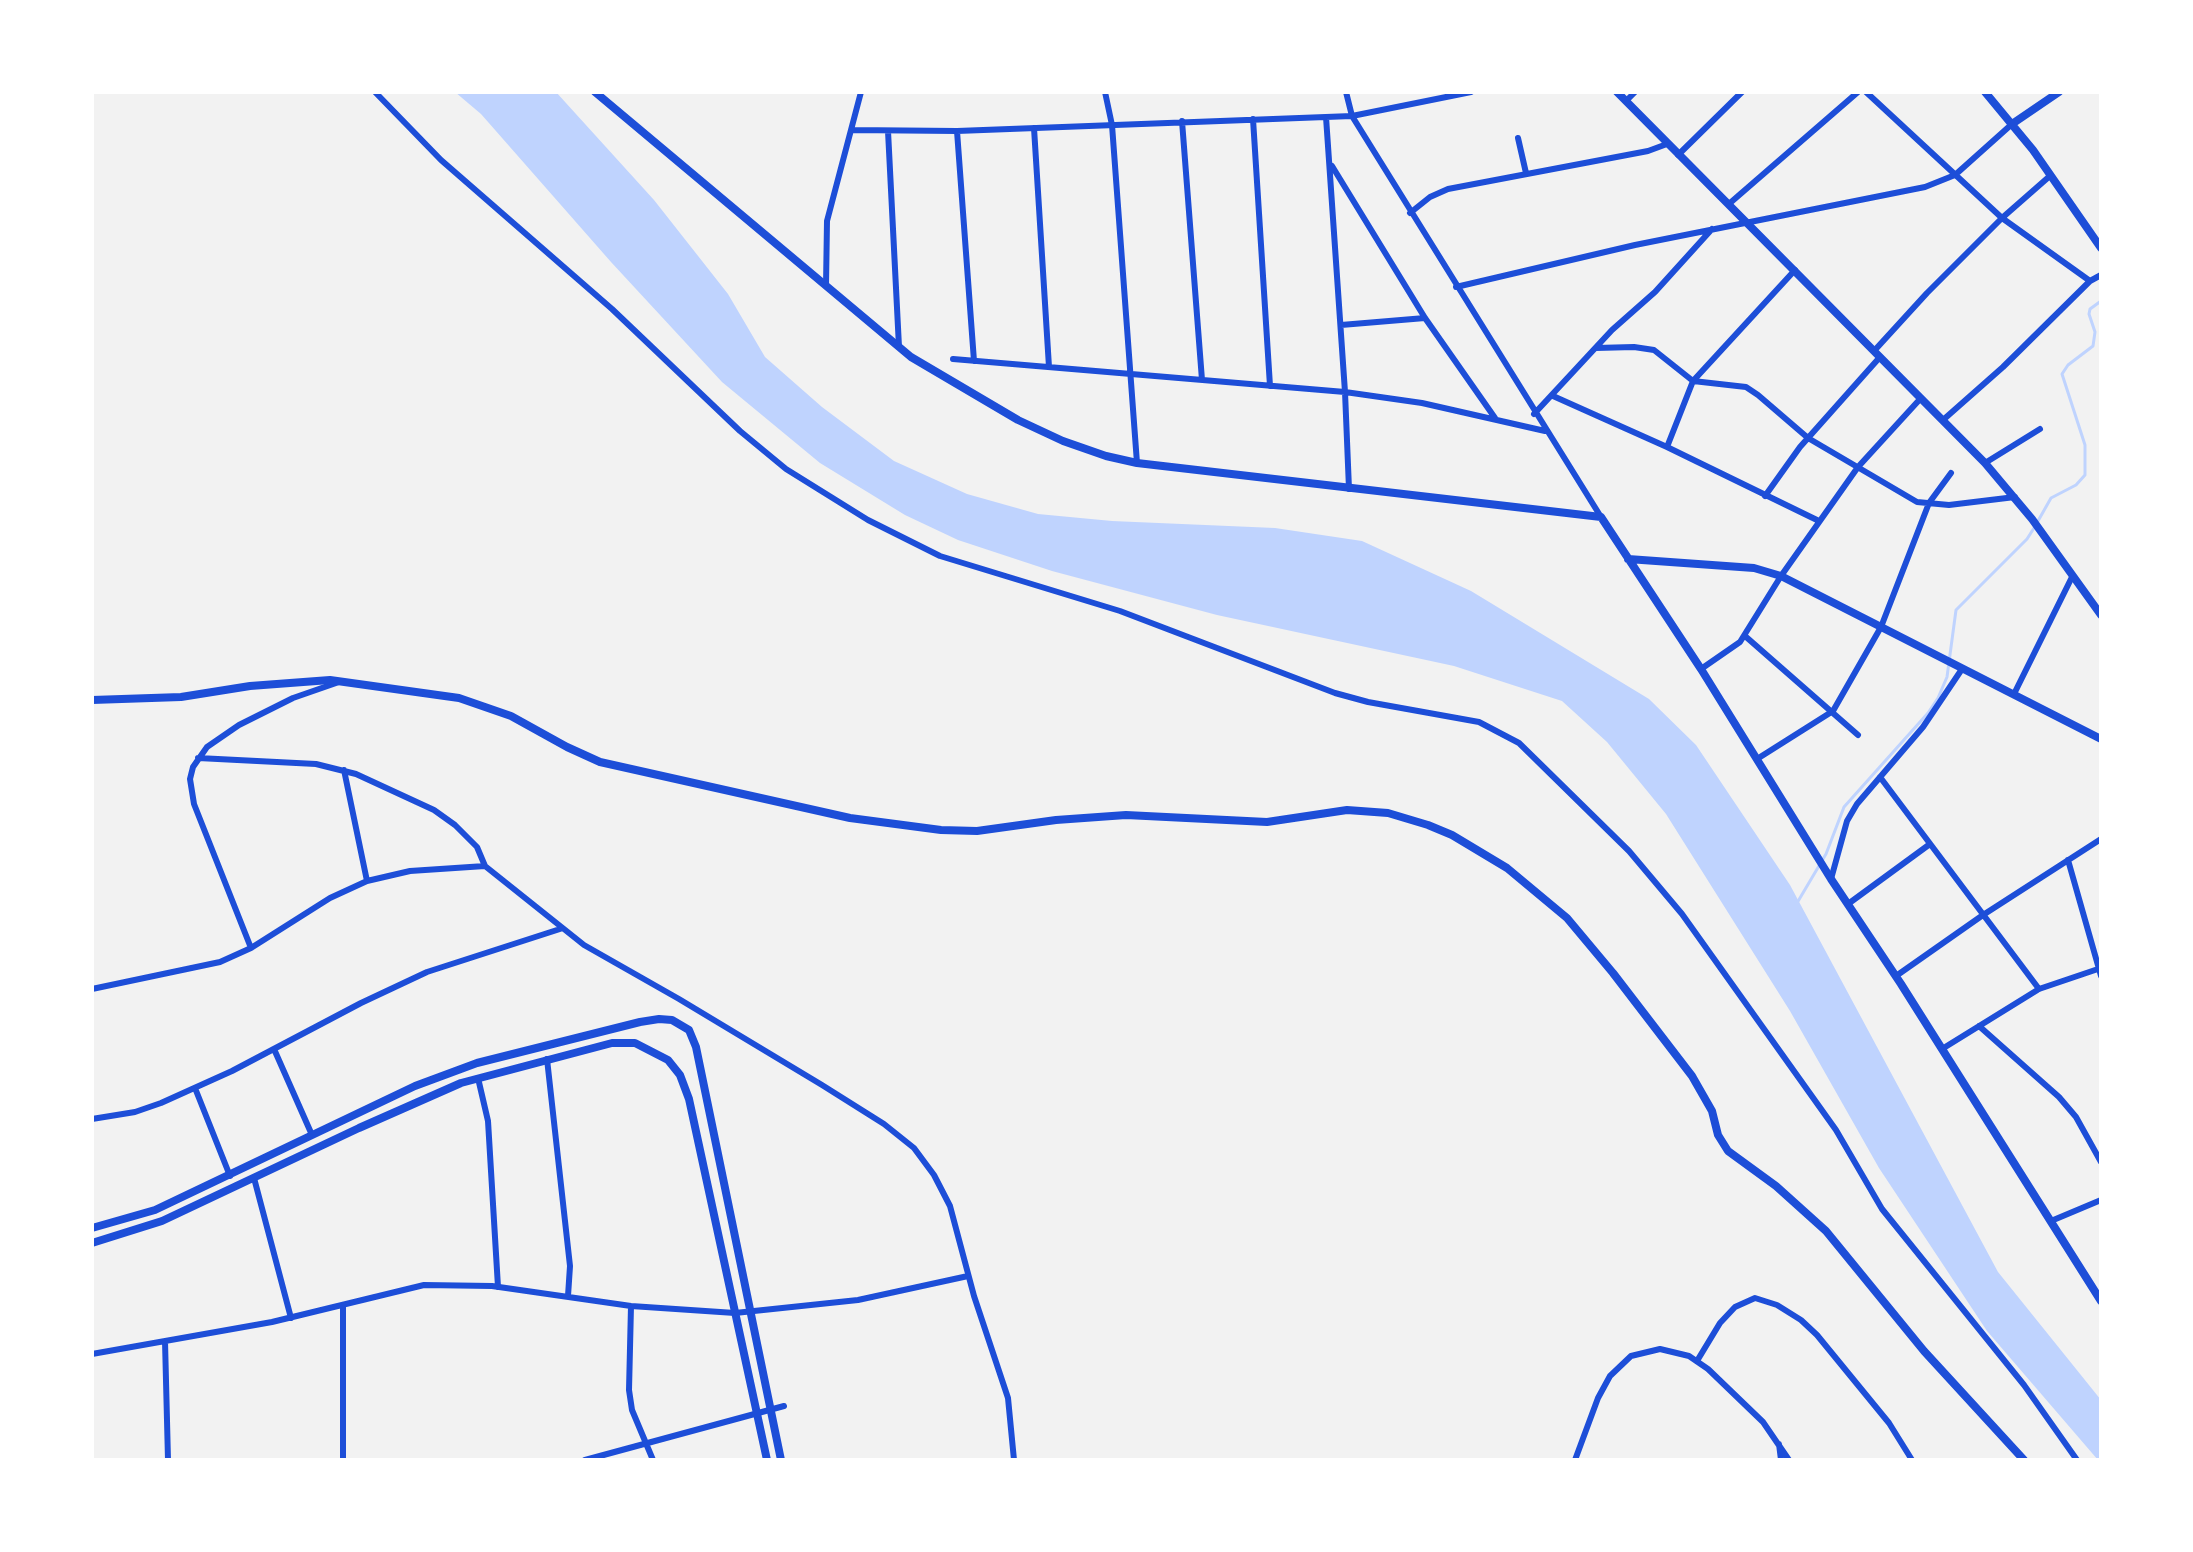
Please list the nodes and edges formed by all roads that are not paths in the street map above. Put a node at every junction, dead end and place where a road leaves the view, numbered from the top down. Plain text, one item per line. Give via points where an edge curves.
1 (375, 92) edge
2 (595, 92) edge
3 (861, 92) edge
4 (1105, 92) edge
5 (1346, 92) edge
6 (1471, 92) edge
7 (1617, 92) edge
8 (1635, 92) edge
9 (1742, 92) edge
10 (1858, 92) edge
11 (1866, 92) edge
12 (1985, 92) edge
13 (2059, 92) edge
14 (1626, 101) junction
15 (1352, 116) junction
16 (1326, 117) junction
17 (1253, 119) junction
18 (1182, 121) junction
19 (2012, 124) junction
20 (1112, 125) junction
21 (1034, 128) junction
22 (851, 130) junction
23 (888, 131) junction
24 (957, 131) junction
25 (1518, 138) dead end
26 (1667, 144) junction
27 (1678, 155) junction
28 (1329, 163) junction
29 (1526, 173) junction
30 (1955, 175) junction
31 (2051, 175) junction
32 (1730, 203) junction
33 (1410, 213) junction
34 (2002, 218) junction
35 (1748, 222) junction
36 (1712, 229) junction
37 (2101, 248) edge
38 (1795, 270) junction
39 (2101, 275) edge
40 (2090, 281) junction
41 (826, 286) junction
42 (1456, 287) junction
43 (1425, 318) junction
44 (1341, 325) junction
45 (899, 348) junction
46 (1596, 348) junction
47 (1877, 354) junction
48 (953, 359) dead end
49 (974, 361) junction
50 (1049, 367) junction
51 (1130, 374) junction
52 (1202, 380) junction
53 (1693, 381) junction
54 (1270, 386) junction
55 (1345, 392) junction
56 (1553, 396) junction
57 (1921, 398) junction
58 (1534, 414) junction
59 (1495, 418) junction
60 (1943, 420) junction
61 (2040, 429) dead end
62 (1545, 431) junction
63 (1808, 438) junction
64 (1667, 447) junction
65 (1137, 463) junction
66 (1985, 463) junction
67 (1858, 467) junction
68 (1951, 473) dead end
69 (1349, 489) junction
70 (1765, 496) junction
71 (2015, 497) junction
72 (1929, 503) junction
73 (1601, 517) junction
74 (1819, 521) junction
75 (1628, 559) junction
76 (1781, 576) junction
77 (2072, 577) junction
78 (2101, 615) edge
79 (1881, 627) junction
80 (1745, 636) junction
81 (1701, 669) junction
82 (1962, 669) junction
83 (339, 682) junction
84 (2014, 694) junction
85 (92, 700) edge
86 (1833, 711) junction
87 (1858, 735) dead end
88 (2101, 739) edge
89 (198, 758) junction
90 (1757, 759) junction
91 (344, 770) junction
92 (1880, 777) junction
93 (2101, 839) edge
94 (1930, 844) junction
95 (2068, 860) junction
96 (485, 866) junction
97 (1831, 879) junction
98 (367, 881) junction
99 (1848, 904) junction
100 (1983, 915) junction
101 (560, 929) junction
102 (251, 948) junction
103 (2100, 971) edge
104 (1896, 976) junction
105 (92, 989) edge
106 (2039, 989) junction
107 (1979, 1026) junction
108 (274, 1049) junction
109 (1942, 1049) junction
110 (547, 1059) junction
111 (478, 1078) junction
112 (195, 1088) junction
113 (92, 1119) edge
114 (312, 1135) junction
115 (2101, 1162) edge
116 (230, 1176) junction
117 (254, 1178) junction
118 (2101, 1200) edge
119 (2051, 1221) junction
120 (92, 1228) edge
121 (92, 1243) edge
122 (968, 1276) junction
123 (498, 1287) junction
124 (568, 1296) junction
125 (2101, 1301) edge
126 (343, 1305) junction
127 (631, 1306) junction
128 (750, 1312) junction
129 (735, 1313) junction
130 (291, 1318) junction
131 (165, 1341) junction
132 (92, 1354) edge
133 (1697, 1361) junction
134 (784, 1406) dead end
135 (770, 1410) junction
136 (757, 1413) junction
137 (1778, 1440) junction
138 (644, 1443) junction
139 (168, 1460) edge
140 (343, 1460) edge
141 (585, 1460) edge
142 (653, 1460) edge
143 (767, 1460) edge
144 (781, 1460) edge
145 (1014, 1460) edge
146 (1575, 1460) edge
147 (1781, 1460) edge
148 (1789, 1460) edge
149 (1912, 1460) edge
150 (2024, 1460) edge
151 (2077, 1460) edge

1 - 151 street via 458,176 603,301 740,431 803,480 868,520 940,556 1120,611 1335,693 1479,722 1519,743 1629,851 1682,914 1836,1130 1882,1209 2024,1385
2 - 41 street
3 - 22 street
4 - 20 street
5 - 15 street
6 - 15 street
7 - 14 street
8 - 14 street
9 - 27 street
10 - 32 street
11 - 30 street
12 - 19 street
13 - 19 street
14 - 26 street
15 - 16 street
15 - 33 street
16 - 17 street
16 - 28 street
17 - 18 street
17 - 54 street
18 - 20 street
18 - 52 street
19 - 30 street
19 - 31 street
20 - 21 street
20 - 51 street
21 - 24 street
21 - 50 street
22 - 23 street
22 - 41 street via 825,233
23 - 24 street
23 - 45 street
24 - 49 street
25 - 29 street
26 - 27 street
26 - 29 street
27 - 32 street
28 - 43 street
28 - 44 street
29 - 33 street via 1440,191
30 - 34 street
30 - 35 street via 1925,187
31 - 34 street
31 - 37 street
32 - 35 street
33 - 42 street
34 - 40 street
34 - 47 street via 1927,293
35 - 36 street
35 - 38 street
36 - 42 street
36 - 46 street
38 - 47 street
38 - 53 street
39 - 40 street
40 - 60 street
41 - 45 street
42 - 58 street
43 - 44 street
43 - 59 street
44 - 55 street
45 - 65 street via 1018,420 1084,450
46 - 53 street via 1654,350
46 - 56 street
47 - 57 street
47 - 63 street
48 - 49 street
49 - 50 street
50 - 51 street
51 - 52 street
51 - 65 street
52 - 54 street
53 - 63 street via 1746,387
53 - 64 street
54 - 55 street
55 - 59 street
55 - 69 street
56 - 58 street
56 - 64 street
57 - 60 street
57 - 67 street
58 - 62 street
59 - 62 street
60 - 66 street
61 - 66 street
62 - 73 street
63 - 67 street
63 - 70 street
64 - 70 street
65 - 69 street
66 - 71 street
67 - 72 street via 1917,502
67 - 74 street
68 - 72 street
69 - 73 street
70 - 74 street
71 - 72 street
71 - 77 street
72 - 79 street
73 - 75 street
74 - 76 street
75 - 76 street via 1754,568
75 - 81 street
76 - 79 street
76 - 80 street
77 - 78 street
77 - 84 street
79 - 82 street
79 - 86 street
80 - 81 street
80 - 86 street
81 - 90 street
82 - 84 street
82 - 92 street via 1923,727
83 - 85 street
83 - 89 street via 256,716 218,738
83 - 150 street via 475,702 600,762 911,828 977,831 1126,815 1250,823 1347,810 1409,818 1452,835 1507,868 1567,918 1692,1076 1728,1151 1826,1231 1924,1351
84 - 88 street
86 - 87 street
86 - 90 street
89 - 91 street
89 - 102 street via 190,779 194,804
90 - 97 street
91 - 96 street via 434,810 477,847
91 - 98 street
92 - 94 street
92 - 97 street via 1847,821
93 - 95 street
94 - 99 street
94 - 100 street
95 - 100 street
95 - 103 street
96 - 98 street via 410,871
96 - 101 street
97 - 99 street
98 - 102 street
99 - 104 street
100 - 104 street
100 - 106 street
101 - 108 street via 427,972
101 - 122 street via 901,1136 944,1191
102 - 105 street via 194,969
103 - 106 street
104 - 109 street
106 - 107 street
107 - 109 street
107 - 115 street via 2059,1097
108 - 112 street
108 - 114 street
109 - 119 street
110 - 111 street
110 - 124 street via 570,1266
110 - 129 street via 623,1042 647,1047 680,1075 692,1109
111 - 117 street via 405,1106
111 - 123 street via 488,1121
112 - 113 street via 135,1112
112 - 116 street
114 - 116 street
114 - 128 street via 477,1063 640,1022 682,1024 696,1047
116 - 120 street via 155,1210
117 - 121 street via 145,1228
117 - 130 street
118 - 119 street
119 - 125 street
122 - 128 street via 858,1300
122 - 145 street via 1008,1398
123 - 124 street
123 - 126 street via 424,1285
124 - 127 street
126 - 130 street
126 - 140 street
127 - 129 street
127 - 138 street via 629,1390
128 - 129 street
128 - 135 street
129 - 136 street
130 - 131 street
131 - 132 street
131 - 139 street
133 - 137 street
133 - 146 street via 1660,1349 1625,1360 1604,1386
133 - 149 street via 1735,1307 1755,1298 1777,1305 1817,1335 1889,1423
134 - 135 street
135 - 136 street
135 - 144 street
136 - 138 street
136 - 143 street
137 - 147 street
137 - 148 street
138 - 141 street
138 - 142 street

